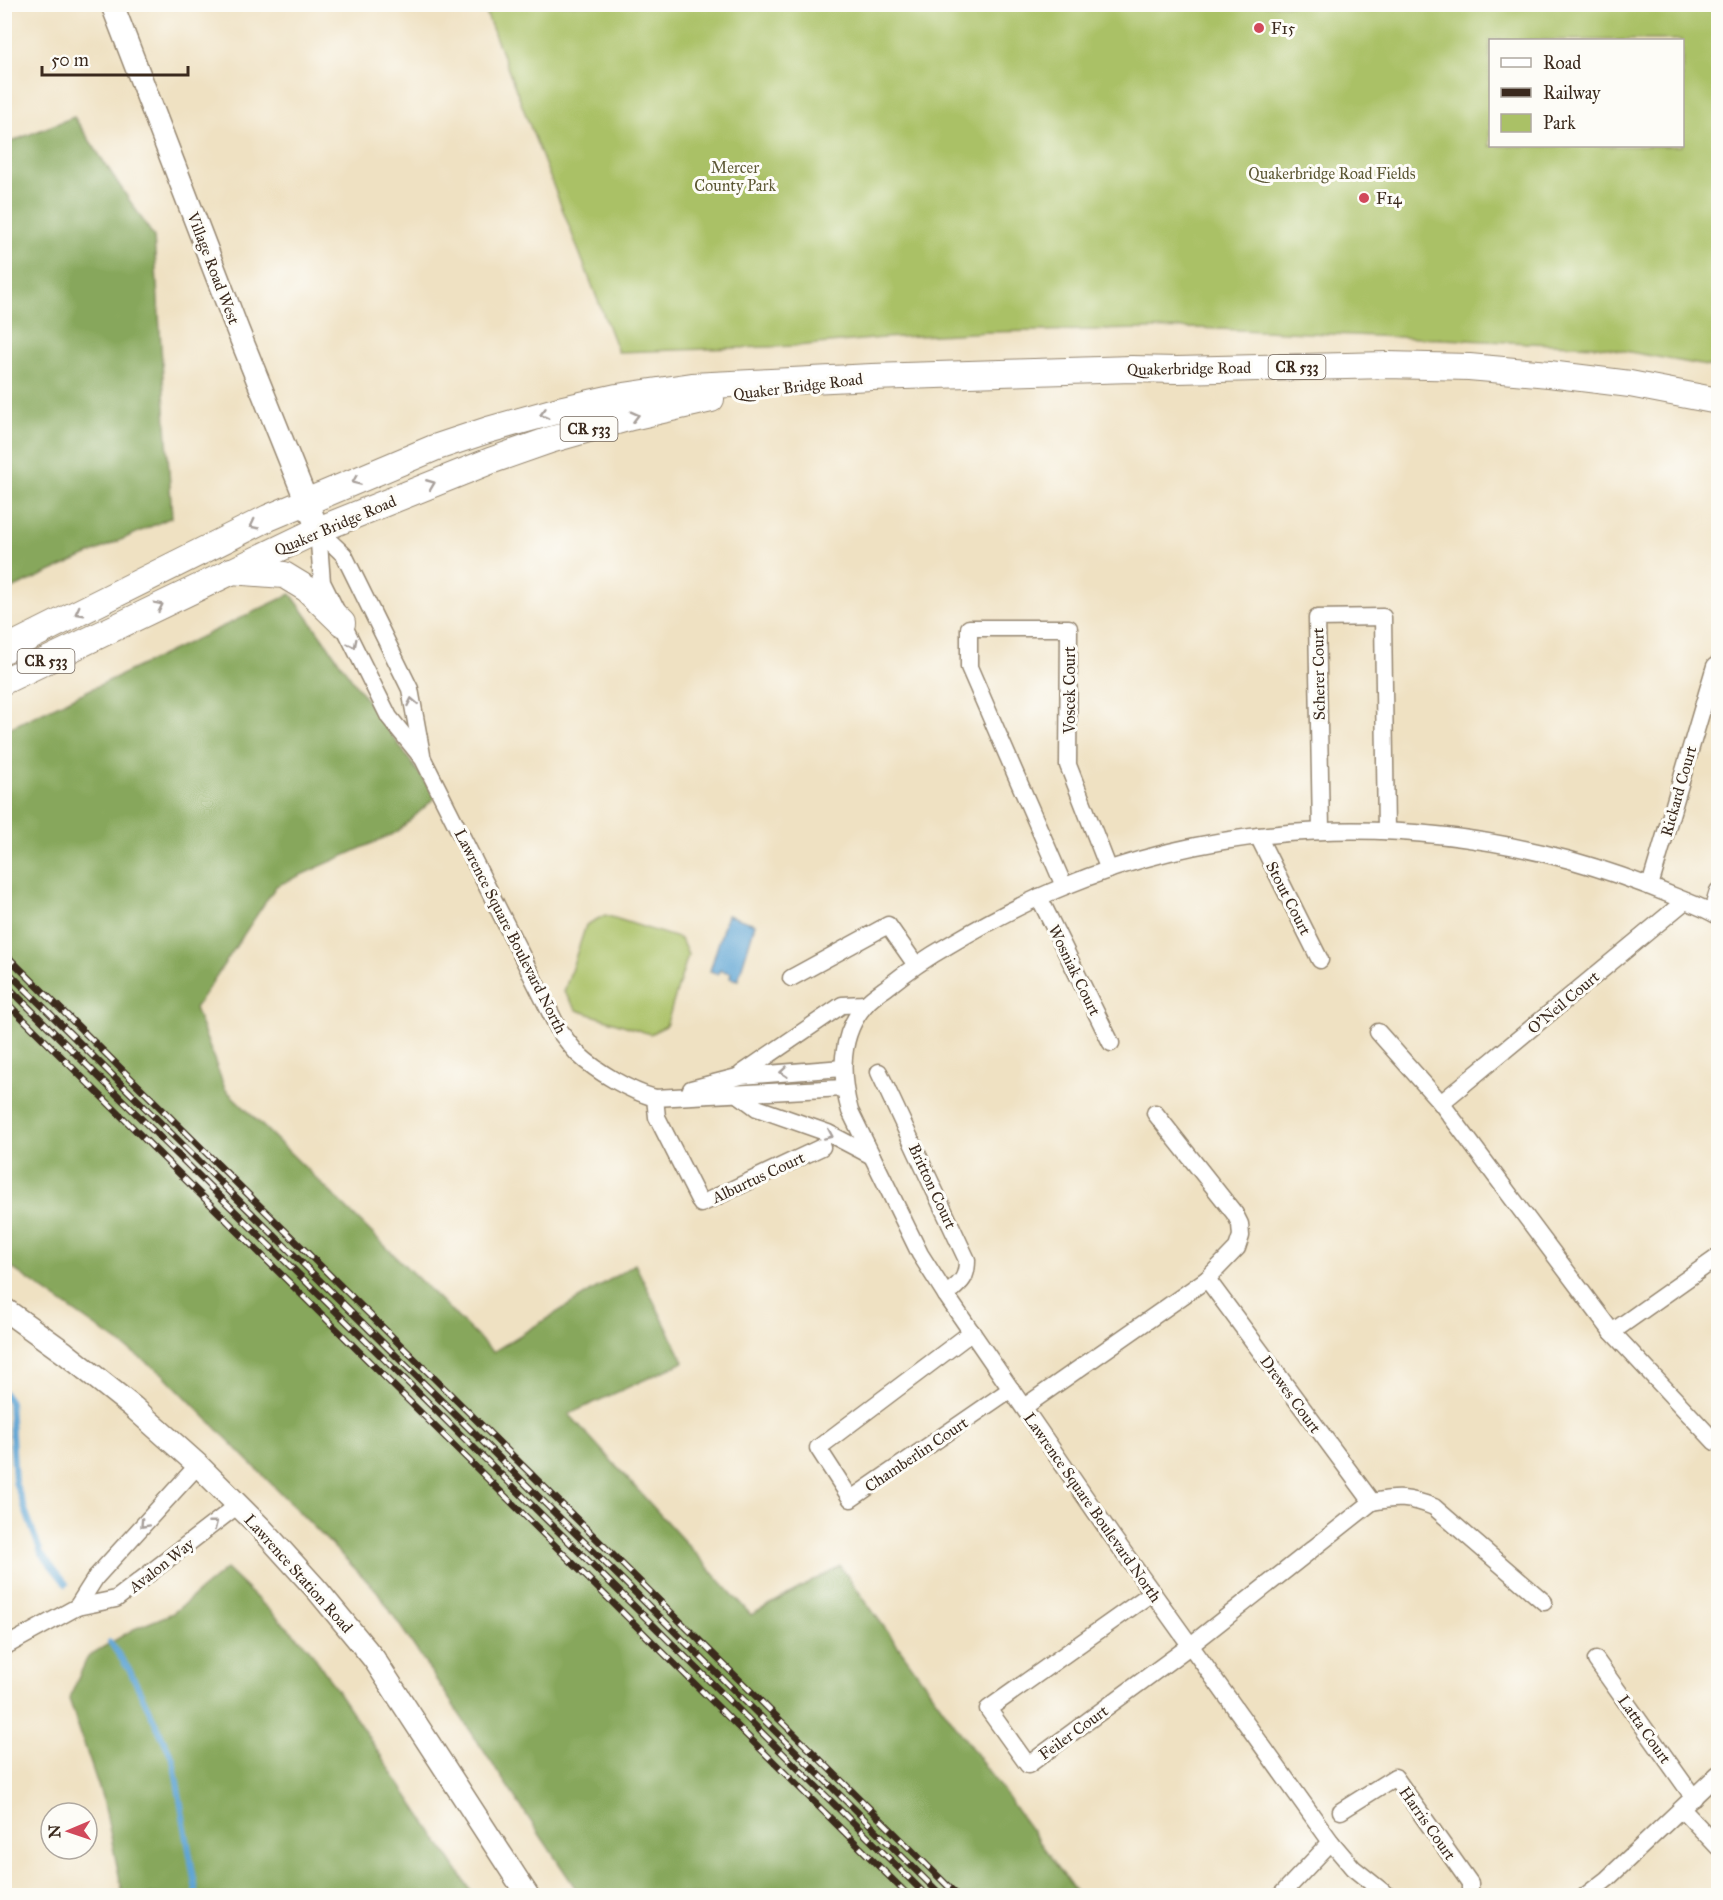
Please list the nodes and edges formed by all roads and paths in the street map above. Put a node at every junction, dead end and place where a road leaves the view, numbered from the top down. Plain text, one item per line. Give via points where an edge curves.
1 (112, 4) edge
2 (872, 377) junction
3 (1719, 401) edge
4 (307, 501) junction
5 (318, 530) junction
6 (231, 571) junction
7 (342, 623) junction
8 (4, 650) edge
9 (1719, 667) edge
10 (4, 681) edge
11 (423, 759) junction
12 (1321, 830) junction
13 (1386, 831) junction
14 (1258, 836) junction
15 (1108, 870) junction
16 (1064, 886) junction
17 (1650, 886) junction
18 (1719, 891) edge
19 (1039, 897) junction
20 (1685, 901) junction
21 (1715, 914) edge
22 (1320, 960) dead end
23 (916, 965) junction
24 (792, 978) dead end
25 (866, 1004) junction
26 (1378, 1032) dead end
27 (1111, 1043) dead end
28 (843, 1068) junction
29 (879, 1072) dead end
30 (738, 1076) junction
31 (844, 1088) junction
32 (738, 1094) junction
33 (655, 1098) junction
34 (1441, 1103) junction
35 (1155, 1113) dead end
36 (822, 1147) dead end
37 (872, 1156) junction
38 (1719, 1257) edge
39 (1207, 1279) junction
40 (946, 1295) junction
41 (4, 1309) edge
42 (972, 1332) junction
43 (1612, 1332) junction
44 (1011, 1389) junction
45 (1024, 1407) junction
46 (1715, 1442) dead end
47 (198, 1465) junction
48 (1372, 1502) junction
49 (238, 1505) junction
50 (1153, 1592) junction
51 (1544, 1602) dead end
52 (76, 1607) junction
53 (1191, 1645) junction
54 (4, 1647) edge
55 (1596, 1660) dead end
56 (1719, 1774) edge
57 (1688, 1803) junction
58 (1341, 1812) dead end
59 (1331, 1842) junction
60 (1719, 1847) edge
61 (1379, 1893) edge
62 (528, 1896) edge
63 (1280, 1896) edge
64 (1470, 1896) edge
65 (1584, 1896) edge

1 - 4 main road, Village Road West
2 - 3 main road, Quakerbridge Road / CR 533 via 1132,369 1468,367 1630,384
2 -> 4 main road, Quaker Bridge Road / CR 533 via 692,386 617,397 559,410 434,448
5 -> 2 main road, Quaker Bridge Road / CR 533 via 490,461 631,417 776,386
4 - 5 main road, Village Road West
4 -> 8 main road, Quaker Bridge Road / CR 533
5 - 6 main road, Quaker Bridge Road / CR 533
5 - 7 street, Lawrence Square Boulevard North via 322,582
11 -> 5 street, Lawrence Square Boulevard North via 410,689 344,555
6 - 7 main road via 284,576 308,589
10 -> 6 main road, Quaker Bridge Road / CR 533
7 -> 11 street, Lawrence Square Boulevard North via 389,717
9 - 17 street, Rickard Court via 1715,666
11 - 33 street, Lawrence Square Boulevard North via 560,1032 576,1053 597,1069
12 - 13 street, Lawrence Square Boulevard North
12 - 13 street, Scherer Court via 1317,618 1383,617
12 - 14 street, Lawrence Square Boulevard North
13 - 17 street, Lawrence Square Boulevard North via 1467,838 1537,851
14 - 15 street, Lawrence Square Boulevard North via 1209,843
14 - 22 street, Stout Court
15 - 16 street, Lawrence Square Boulevard North
15 - 16 street, Voscek Court via 1068,765 1069,628 969,628 969,667
16 - 19 street, Lawrence Square Boulevard North
17 - 20 street, Lawrence Square Boulevard North
18 - 21 street
19 - 23 street, Lawrence Square Boulevard North
19 - 27 street, Wosniak Court
20 - 21 street, Lawrence Square Boulevard North
20 - 34 street, O'Neil Court
23 - 24 street via 888,925
23 - 25 street, Lawrence Square Boulevard North
25 - 28 street, Lawrence Square Boulevard North via 853,1024
25 - 30 street via 842,1005
26 - 34 street
28 -> 30 street
28 - 31 street, Lawrence Square Boulevard North
29 - 40 street, Britton Court via 968,1260 962,1281
30 - 33 street
31 - 32 street, Lawrence Square Boulevard North
31 - 37 street, Lawrence Square Boulevard North via 850,1111
32 - 33 street, Lawrence Square Boulevard North
32 -> 37 street via 758,1108 828,1133
33 - 36 street, Alburtus Court via 657,1118 701,1204
34 - 43 street
35 - 39 street via 1240,1224 1242,1236 1237,1248
37 - 40 street, Lawrence Square Boulevard North via 920,1254
38 - 43 street
39 - 45 street
39 - 48 street, Drewes Court
40 - 42 street, Lawrence Square Boulevard North
41 - 47 main road, Lawrence Station Road via 133,1407
42 - 44 street, Lawrence Square Boulevard North
42 - 44 street, Chamberlin Court via 818,1448 851,1498
43 - 46 street
44 - 45 street, Lawrence Square Boulevard North
45 - 50 street, Lawrence Square Boulevard North
47 - 49 main road, Lawrence Station Road
47 -> 52 street, Avalon Way via 96,1577
48 - 51 street via 1398,1497 1434,1507
48 - 53 street
52 -> 49 street, Avalon Way via 116,1599
49 - 62 main road, Lawrence Station Road via 318,1591 374,1659
50 - 53 street, Lawrence Square Boulevard North
50 - 53 street, Feiler Court via 988,1710 1028,1765
52 - 54 street, Avalon Way
53 - 59 street, Lawrence Square Boulevard North
55 - 57 street, Latta Court
56 - 57 street
57 - 60 street, Latta Court
57 - 65 street
58 - 64 street, Harris Court via 1395,1777 1470,1883
59 - 61 street, Lawrence Square Boulevard North
59 - 63 street

